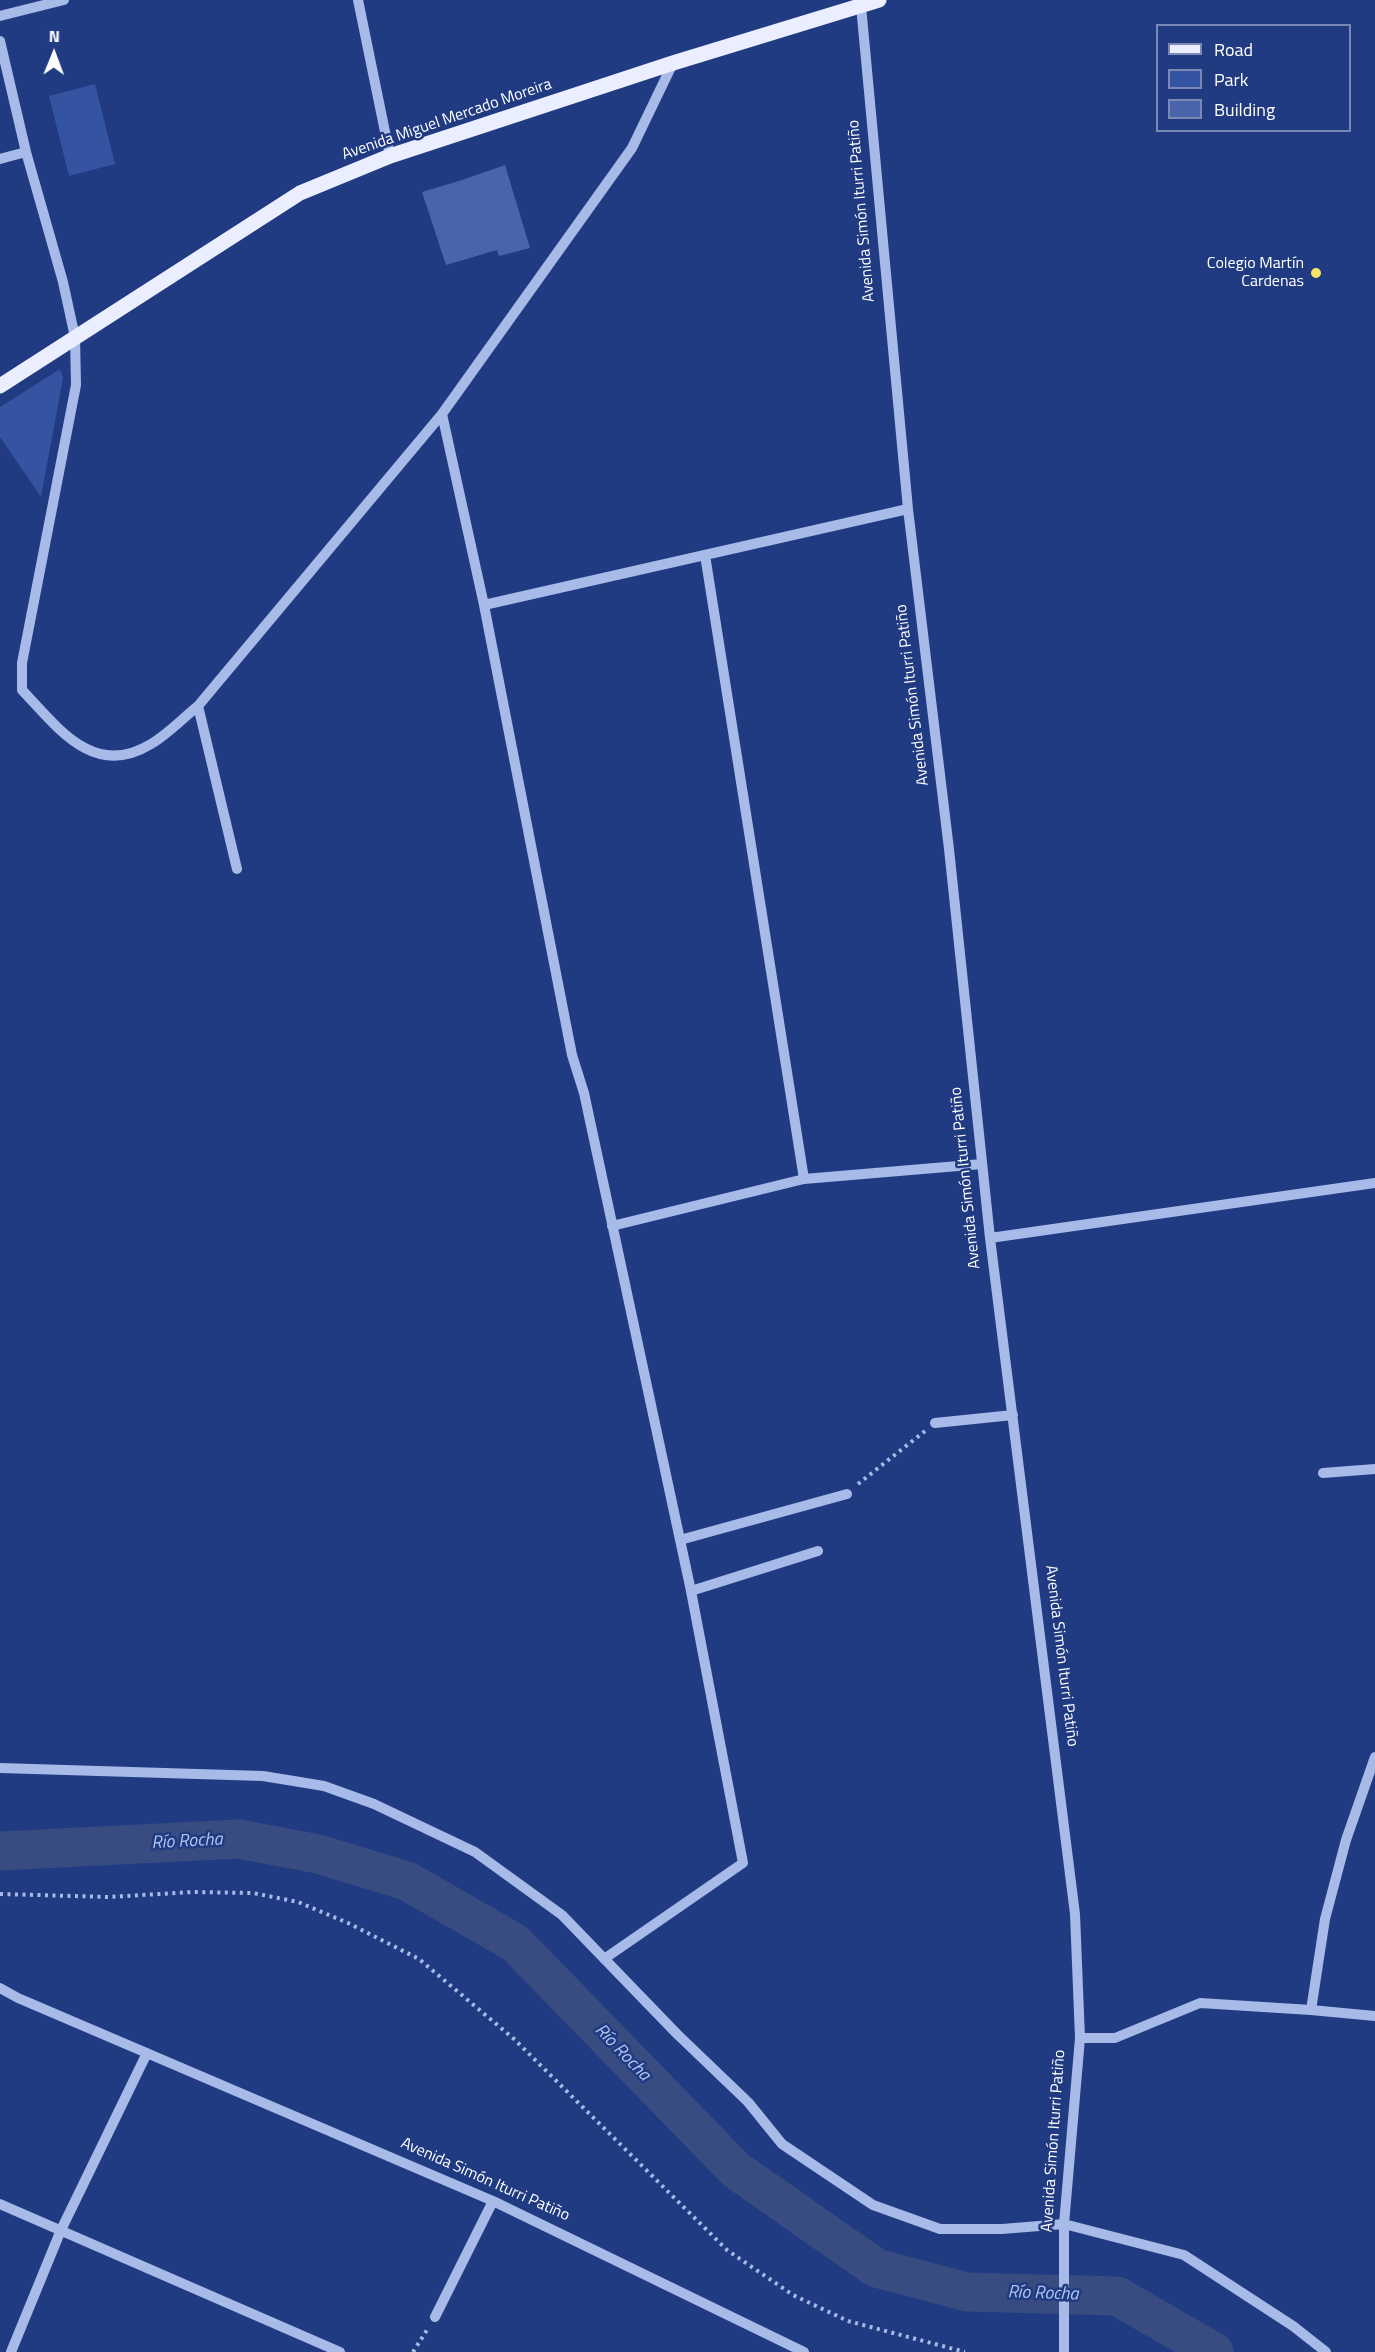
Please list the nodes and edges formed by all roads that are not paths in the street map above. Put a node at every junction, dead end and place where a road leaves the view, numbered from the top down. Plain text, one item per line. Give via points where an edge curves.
1 (64, 0) edge
2 (358, 0) edge
3 (879, 0) edge
4 (861, 3) edge
5 (0, 16) edge
6 (0, 41) edge
7 (673, 63) junction
8 (26, 152) junction
9 (390, 156) junction
10 (0, 159) edge
11 (75, 337) junction
12 (0, 386) edge
13 (442, 414) junction
14 (908, 509) junction
15 (705, 555) junction
16 (484, 605) junction
17 (198, 706) junction
18 (237, 869) dead end
19 (982, 1164) junction
20 (804, 1179) junction
21 (1375, 1183) edge
22 (612, 1226) junction
23 (990, 1238) junction
24 (1012, 1415) junction
25 (934, 1423) road end
26 (1375, 1468) edge
27 (1323, 1473) dead end
28 (846, 1494) road end
29 (680, 1540) junction
30 (818, 1551) dead end
31 (691, 1591) junction
32 (1375, 1757) edge
33 (0, 1768) edge
34 (604, 1959) junction
35 (0, 1988) edge
36 (1311, 2010) junction
37 (1375, 2016) edge
38 (1080, 2038) junction
39 (147, 2053) junction
40 (493, 2201) junction
41 (0, 2204) edge
42 (1064, 2224) junction
43 (61, 2230) junction
44 (435, 2317) road end
45 (1065, 2351) edge
46 (11, 2352) edge
47 (340, 2352) edge
48 (804, 2352) edge
49 (1326, 2352) edge

1 - 5 street
2 - 9 street
3 - 4 main road, Avenida Miguel Mercado Moreira
4 - 7 main road, Avenida Miguel Mercado Moreira
4 - 14 street, Avenida Simón Iturri Patiño
6 - 8 street
7 - 9 main road, Avenida Miguel Mercado Moreira
7 - 13 street via 632,148
8 - 10 street
8 - 11 street
9 - 11 main road, Avenida Miguel Mercado Moreira via 300,193
11 - 12 main road, Avenida Miguel Mercado Moreira
11 - 17 street via 76,385 22,663 22,690 60,730 96,755 122,757 152,744
13 - 16 street
13 - 17 street
14 - 15 street
14 - 19 street, Avenida Simón Iturri Patiño
15 - 16 street
15 - 20 street
16 - 22 street via 572,1055 584,1093
17 - 18 street
19 - 20 street
19 - 23 street, Avenida Simón Iturri Patiño
20 - 22 street
21 - 23 street
22 - 29 street
23 - 24 street, Avenida Simón Iturri Patiño
24 - 25 street
24 - 38 street, Avenida Simón Iturri Patiño via 1076,1914
26 - 27 street
28 - 29 street
29 - 31 street
30 - 31 street
31 - 34 street via 743,1863
32 - 36 street via 1346,1840 1325,1919
33 - 34 street via 263,1776 324,1786 374,1804 475,1852 562,1915
34 - 42 street via 748,2102 782,2145 873,2205 940,2229
35 - 39 street, Avenida Simón Iturri Patiño
36 - 37 street
36 - 38 street via 1200,2003 1115,2038
38 - 42 street, Avenida Simón Iturri Patiño
39 - 40 street, Avenida Simón Iturri Patiño
39 - 43 street
40 - 44 street
40 - 48 street, Avenida Simón Iturri Patiño
41 - 43 street
42 - 45 street, Avenida Simón Iturri Patiño
42 - 49 street via 1184,2255
43 - 46 street
43 - 47 street

